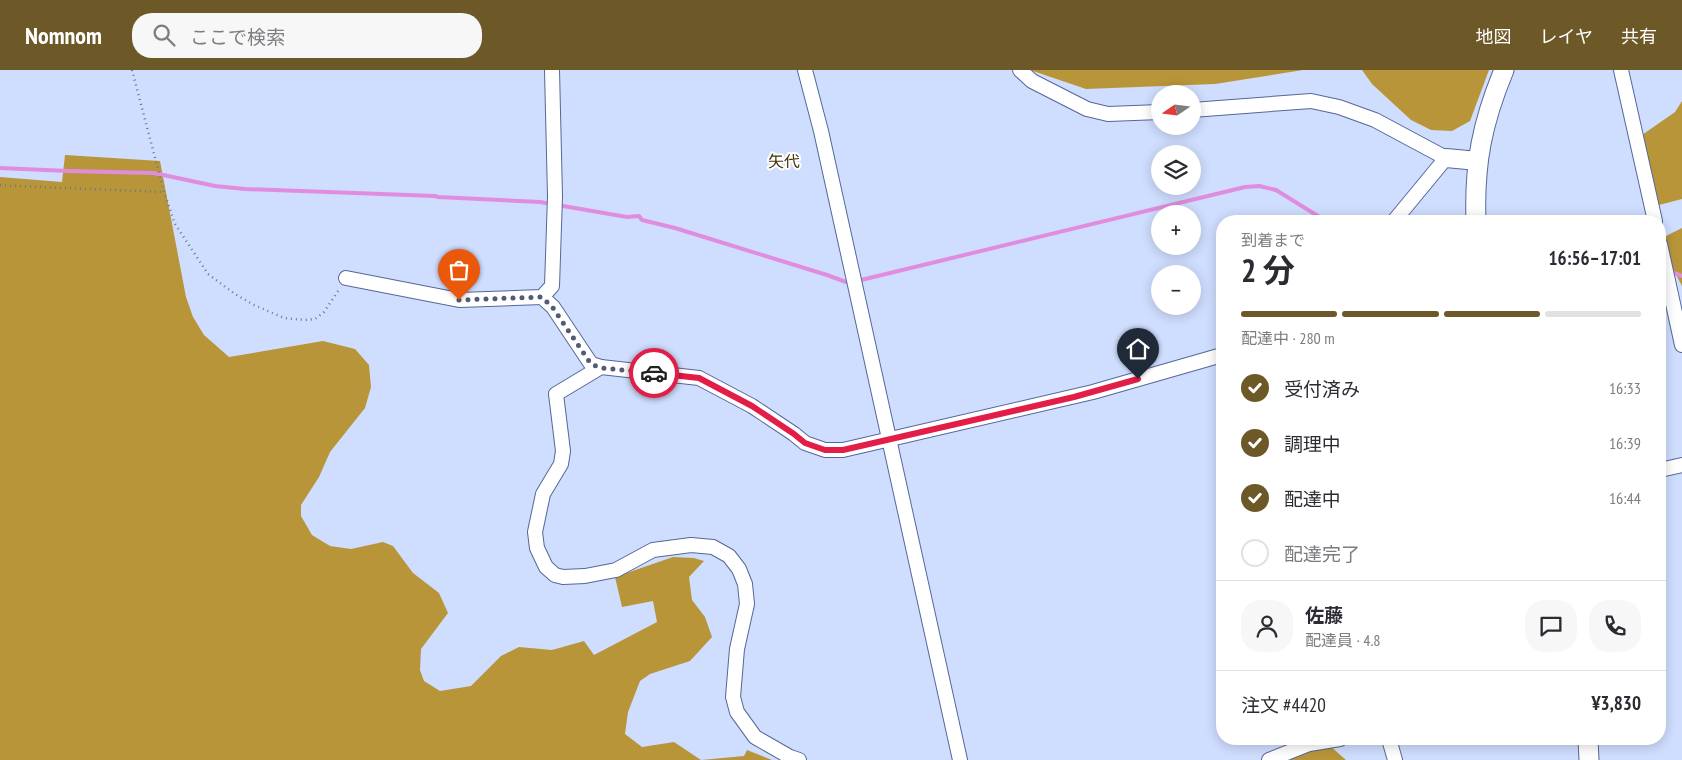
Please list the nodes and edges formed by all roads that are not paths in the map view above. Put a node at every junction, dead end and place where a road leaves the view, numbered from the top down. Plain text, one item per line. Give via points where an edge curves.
1 (552, 70) edge
2 (805, 70) edge
3 (1020, 70) edge
4 (1504, 70) edge
5 (1621, 70) edge
6 (1201, 109) edge
7 (1151, 112) edge
8 (1446, 158) junction
9 (1478, 161) junction
10 (1399, 215) edge
11 (1476, 215) edge
12 (1654, 215) edge
13 (1666, 272) edge
14 (346, 278) road end
15 (542, 297) junction
16 (1682, 345) edge
17 (1216, 357) edge
18 (601, 368) junction
19 (889, 441) junction
20 (1682, 465) edge
21 (1666, 469) edge
22 (1306, 745) edge
23 (1391, 745) edge
24 (1588, 745) edge
25 (800, 760) edge
26 (960, 760) edge
27 (1269, 760) edge
28 (1395, 760) edge
29 (1589, 760) edge

1 - 15 street via 555,196 552,286
2 - 19 street
3 - 7 street via 1032,81 1088,109 1108,114
4 - 9 main road via 1480,142
5 - 12 street
6 - 8 street via 1311,101 1375,120
8 - 9 street
8 - 10 street
9 - 11 main road
13 - 16 street
14 - 15 street via 459,300
15 - 18 street via 591,364
17 - 19 street via 1093,392
18 - 19 street via 699,378 752,406 805,443 825,450 843,450
18 - 25 street via 556,394 562,458 543,494 535,532 537,548 546,566 555,575 586,576 616,570 653,550 691,545 713,547 729,556 745,584 747,604 737,649 734,696 737,712 756,737
19 - 26 street
20 - 21 street
22 - 27 street
23 - 28 street
24 - 29 main road

